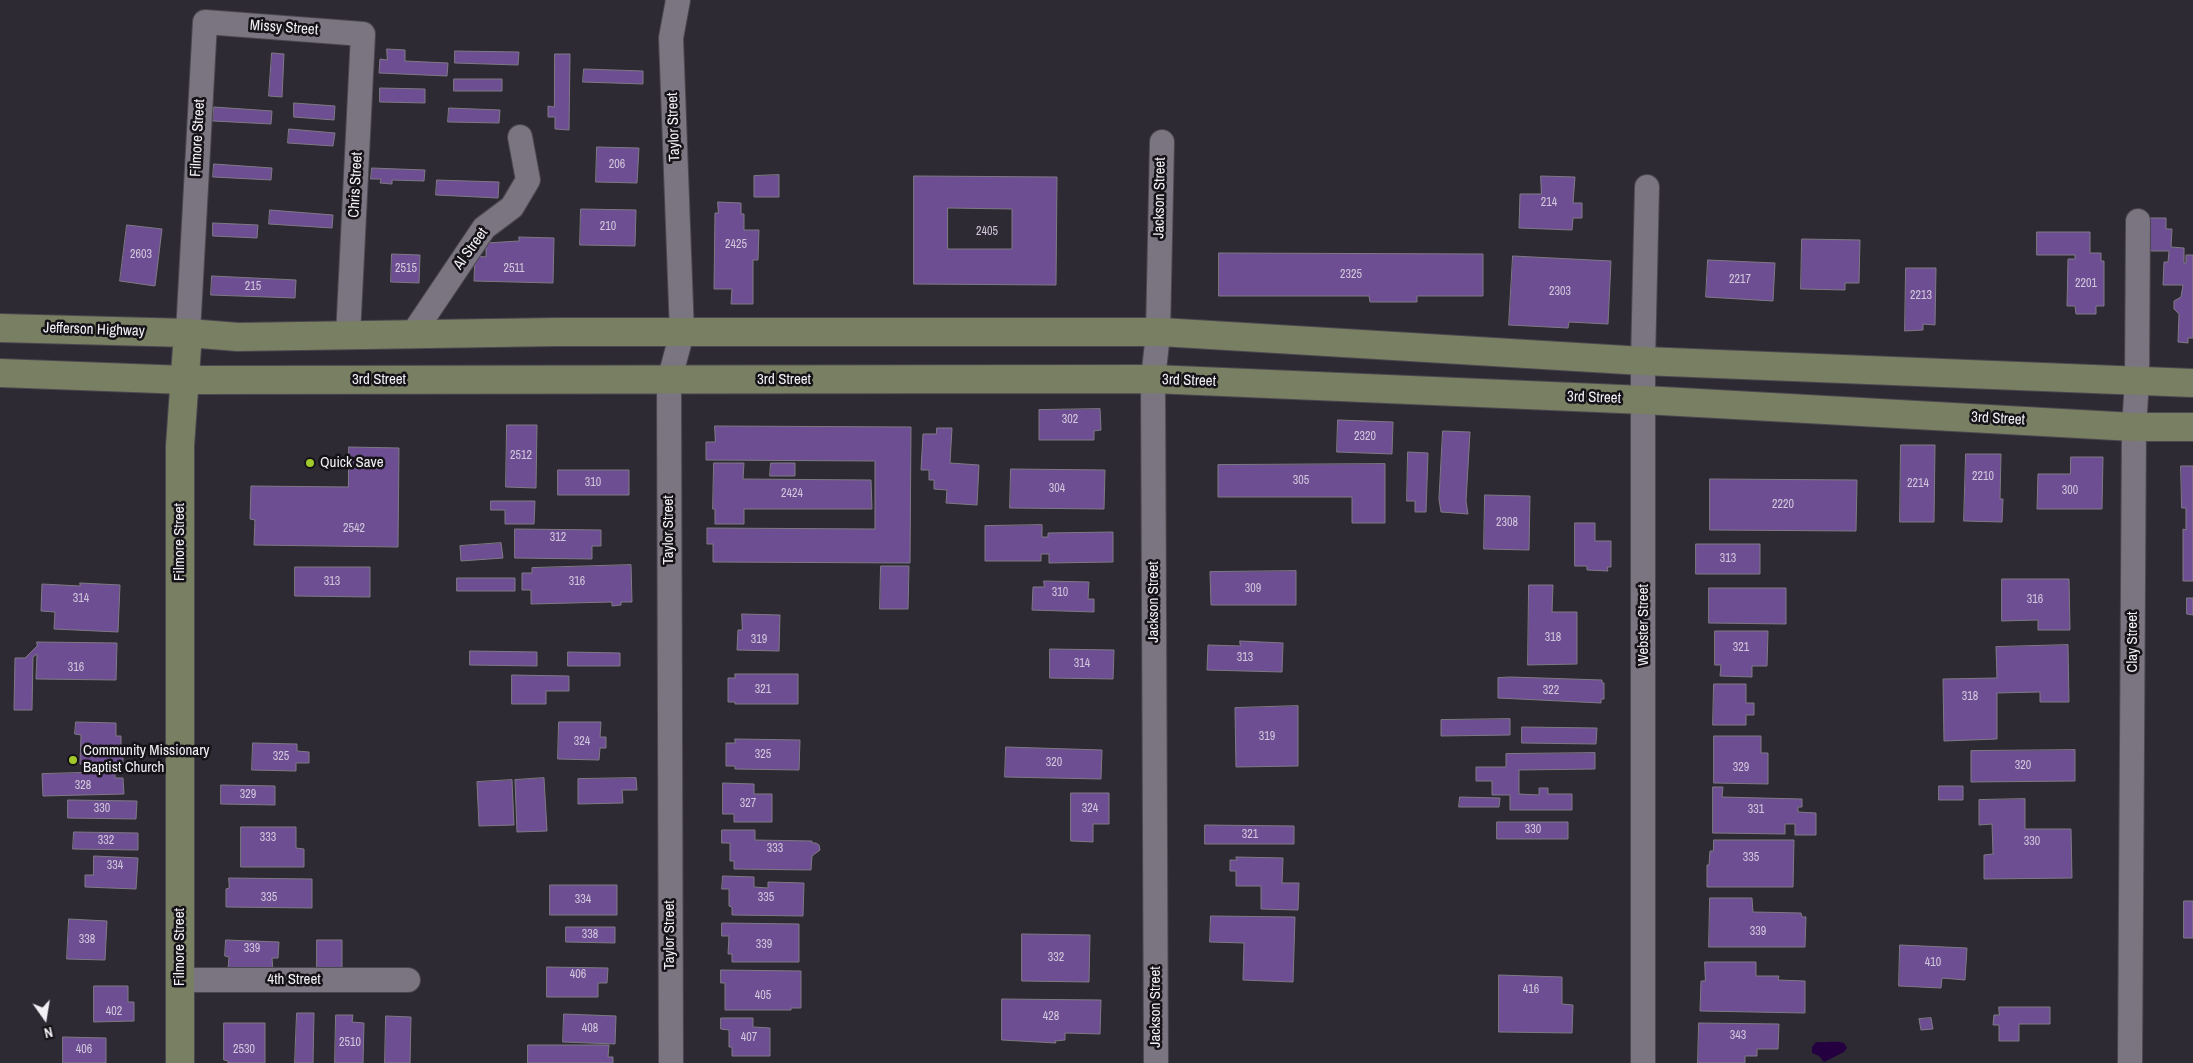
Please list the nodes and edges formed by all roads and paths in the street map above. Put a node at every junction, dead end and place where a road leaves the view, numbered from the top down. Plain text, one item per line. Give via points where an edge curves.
1 (678, 0) edge
2 (205, 22) joint
3 (363, 34) joint
4 (520, 137) dead end
5 (1162, 142) dead end
6 (1647, 187) dead end
7 (2138, 221) dead end
8 (0, 328) edge
9 (188, 333) junction
10 (682, 333) junction
11 (1158, 334) junction
12 (412, 335) junction
13 (348, 336) junction
14 (1643, 361) junction
15 (0, 373) edge
16 (1153, 379) junction
17 (184, 380) junction
18 (669, 381) junction
19 (2137, 381) junction
20 (2193, 383) edge
21 (1644, 400) junction
22 (2134, 427) junction
23 (2193, 428) edge
24 (180, 980) junction
25 (408, 980) dead end
26 (180, 1063) edge
27 (670, 1063) edge
28 (1156, 1063) edge
29 (1643, 1063) edge
30 (2130, 1063) edge

1 - 10 street, Taylor Street via 671,38
2 - 3 street, Missy Street
2 - 9 street, Filmore Street
3 - 13 street, Chris Street
4 - 12 street, Al Street via 528,180 512,207 484,228
5 - 11 street, Jackson Street
6 - 14 street, Webster Street
7 - 19 street, Clay Street
8 - 9 main road, Jefferson Highway
9 - 13 main road
9 - 17 main road, Filmore Street
10 - 11 main road
10 - 12 main road
10 - 18 street, Taylor Street
11 - 14 main road
11 - 16 street, Jackson Street
12 - 13 main road
14 - 19 main road
14 - 21 street, Webster Street
15 - 17 main road
16 - 18 main road, 3rd Street
16 - 21 main road, 3rd Street
16 - 28 street, Jackson Street
17 - 18 main road, 3rd Street
17 - 24 main road, Filmore Street via 180,446
18 - 27 street, Taylor Street
19 - 20 main road
19 - 22 street, Clay Street
21 - 22 main road, 3rd Street
21 - 29 street, Webster Street
22 - 23 main road, 3rd Street
22 - 30 street, Clay Street
24 - 25 street, 4th Street
24 - 26 main road, Filmore Street

